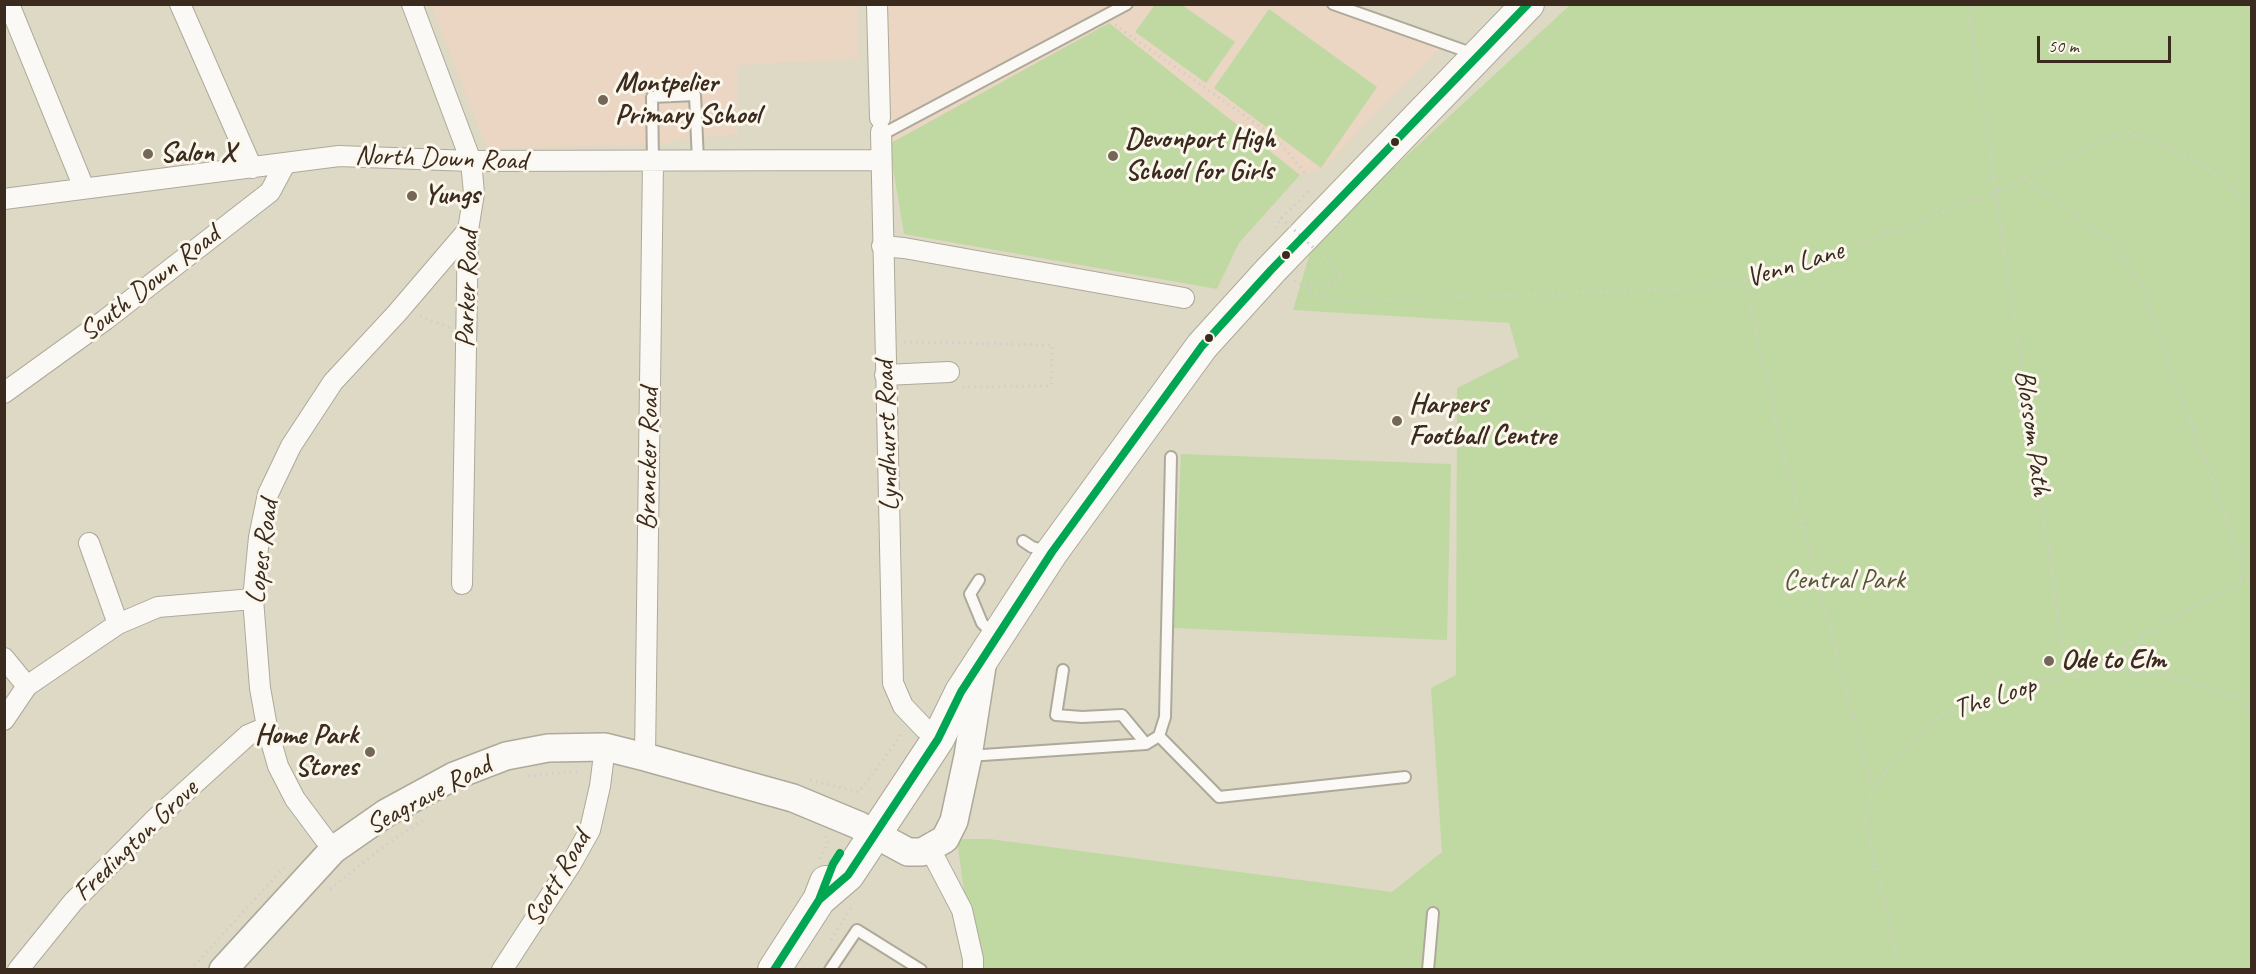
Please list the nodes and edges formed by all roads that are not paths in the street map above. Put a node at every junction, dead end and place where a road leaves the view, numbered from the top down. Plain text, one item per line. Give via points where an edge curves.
1 (9, 4) edge
2 (180, 4) edge
3 (412, 4) edge
4 (877, 4) edge
5 (1127, 4) edge
6 (1333, 4) edge
7 (1515, 9) edge
8 (1479, 55) junction
9 (880, 128) junction
10 (881, 160) junction
11 (471, 161) junction
12 (698, 161) junction
13 (653, 162) junction
14 (285, 164) junction
15 (252, 168) junction
16 (84, 188) junction
17 (4, 199) edge
18 (468, 230) junction
19 (882, 246) junction
20 (1184, 298) dead end
21 (885, 375) junction
22 (955, 379) road end
23 (4, 393) edge
24 (1171, 457) dead end
25 (89, 543) dead end
26 (978, 580) dead end
27 (462, 584) dead end
28 (253, 599) junction
29 (118, 624) junction
30 (989, 649) junction
31 (4, 658) edge
32 (1063, 670) dead end
33 (27, 686) junction
34 (961, 692) junction
35 (4, 720) edge
36 (920, 724) junction
37 (267, 727) junction
38 (1160, 736) junction
39 (1146, 744) junction
40 (968, 756) junction
41 (645, 757) junction
42 (603, 760) junction
43 (1405, 777) dead end
44 (867, 830) junction
45 (930, 849) junction
46 (333, 850) junction
47 (1433, 913) dead end
48 (18, 969) edge
49 (223, 969) edge
50 (502, 969) edge
51 (774, 969) edge
52 (830, 969) edge
53 (921, 969) edge
54 (974, 969) edge
55 (1428, 969) edge

1 - 16 street
2 - 15 street
3 - 11 street, Parker Road
4 - 9 street, Lyndhurst Road
5 - 9 lane
6 - 8 lane
7 - 8 main road
8 - 30 main road via 1202,346 1038,547
9 - 10 street, Lyndhurst Road
10 - 12 street, North Down Road
10 - 19 street, Lyndhurst Road
11 - 13 street, North Down Road
11 - 14 street, North Down Road via 339,156
11 - 18 street, Parker Road via 474,193
12 - 13 street, North Down Road
12 - 13 lane via 696,95 652,97
13 - 41 street, Brancker Road
14 - 15 street, North Down Road
14 - 23 street, South Down Road via 270,192
15 - 16 street, North Down Road
16 - 17 street, North Down Road
18 - 27 street, Parker Road
18 - 28 street, Lopes Road via 333,382 291,446 268,494
19 - 20 street
19 - 21 street, Lyndhurst Road
21 - 22 street
21 - 36 street, Lyndhurst Road via 893,683 903,706
24 - 38 lane via 1165,717
25 - 29 street
26 - 30 lane via 970,594
28 - 29 street via 158,607
28 - 37 street, Lopes Road
29 - 33 street
30 - 34 main road
30 - 40 street
31 - 33 street
32 - 39 lane via 1056,715 1122,715
33 - 35 street
34 - 36 main road
34 - 44 main road via 938,739
36 - 44 main road
37 - 46 street, Lopes Road via 278,766 295,799
37 - 48 street, Fredington Grove via 248,735 154,820 73,902
38 - 39 lane
38 - 43 lane via 1220,797
39 - 40 lane
40 - 45 street via 954,821 945,839
41 - 42 street, Seagrave Road
41 - 44 street, Seagrave Road via 793,798
42 - 46 street, Seagrave Road via 548,748 506,756 454,777 386,813
42 - 50 street, Scott Road via 590,830
44 - 45 street, Seagrave Road via 908,852
44 - 51 main road via 833,864 819,900
45 - 54 street via 962,910
46 - 49 street, Seagrave Road
47 - 55 lane
52 - 53 lane via 857,930

